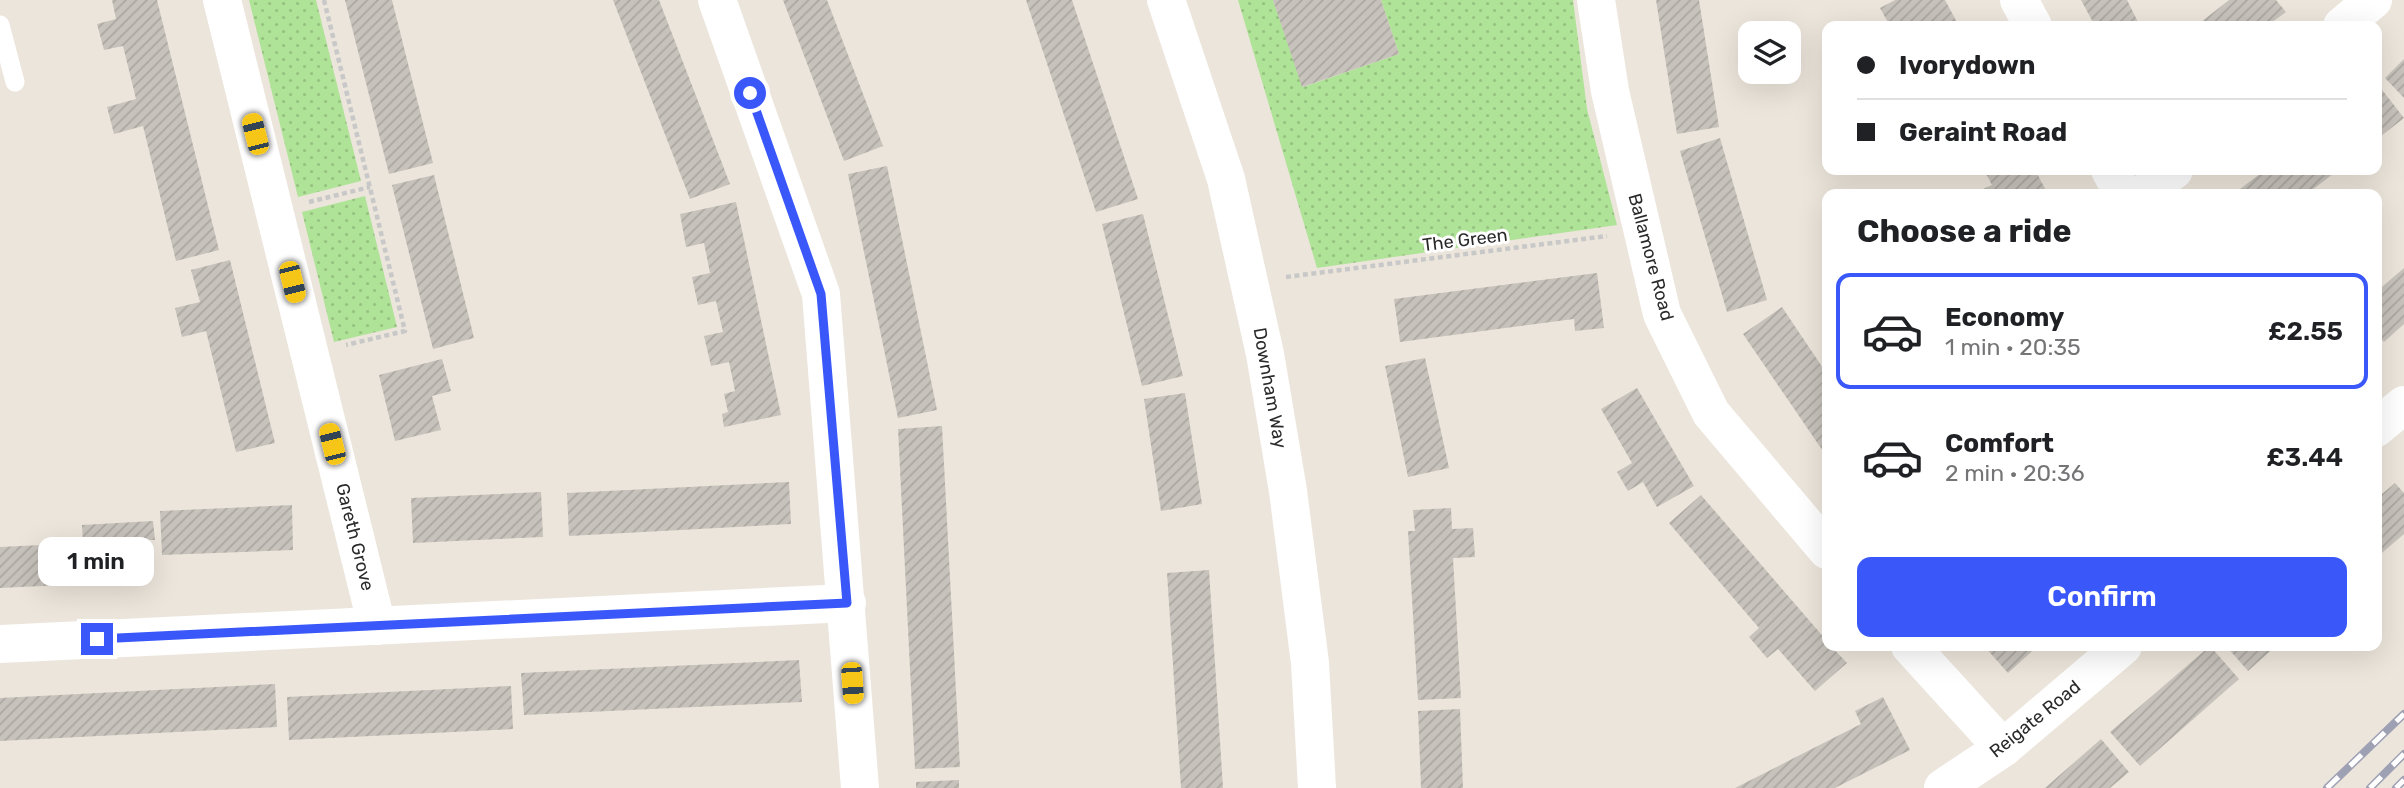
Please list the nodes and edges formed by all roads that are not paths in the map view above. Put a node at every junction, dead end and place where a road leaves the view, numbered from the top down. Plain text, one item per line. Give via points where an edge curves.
1 (222, 0) edge
2 (717, 0) edge
3 (1166, 0) edge
4 (1596, 0) edge
5 (2020, 0) edge
6 (2373, 0) edge
7 (2030, 21) edge
8 (2348, 21) edge
9 (0, 25) edge
10 (15, 82) dead end
11 (2168, 175) edge
12 (2149, 189) edge
13 (2404, 405) edge
14 (2382, 423) edge
15 (1822, 544) edge
16 (847, 603) junction
17 (377, 626) junction
18 (0, 644) edge
19 (1914, 651) edge
20 (2117, 651) edge
21 (2003, 748) junction
22 (860, 788) edge
23 (1317, 788) edge
24 (1943, 788) edge

1 - 17 street, Gareth Grove
2 - 16 street via 821,294
3 - 23 street, Downham Way via 1226,179 1265,354 1310,663
4 - 15 street, Ballamore Road via 1610,91 1662,314 1711,413
5 - 7 street
6 - 8 street
9 - 10 lane
11 - 12 street
13 - 14 street
16 - 17 street
16 - 22 street
17 - 18 street
19 - 21 street
20 - 21 street, Reigate Road
21 - 24 street, Reigate Road

